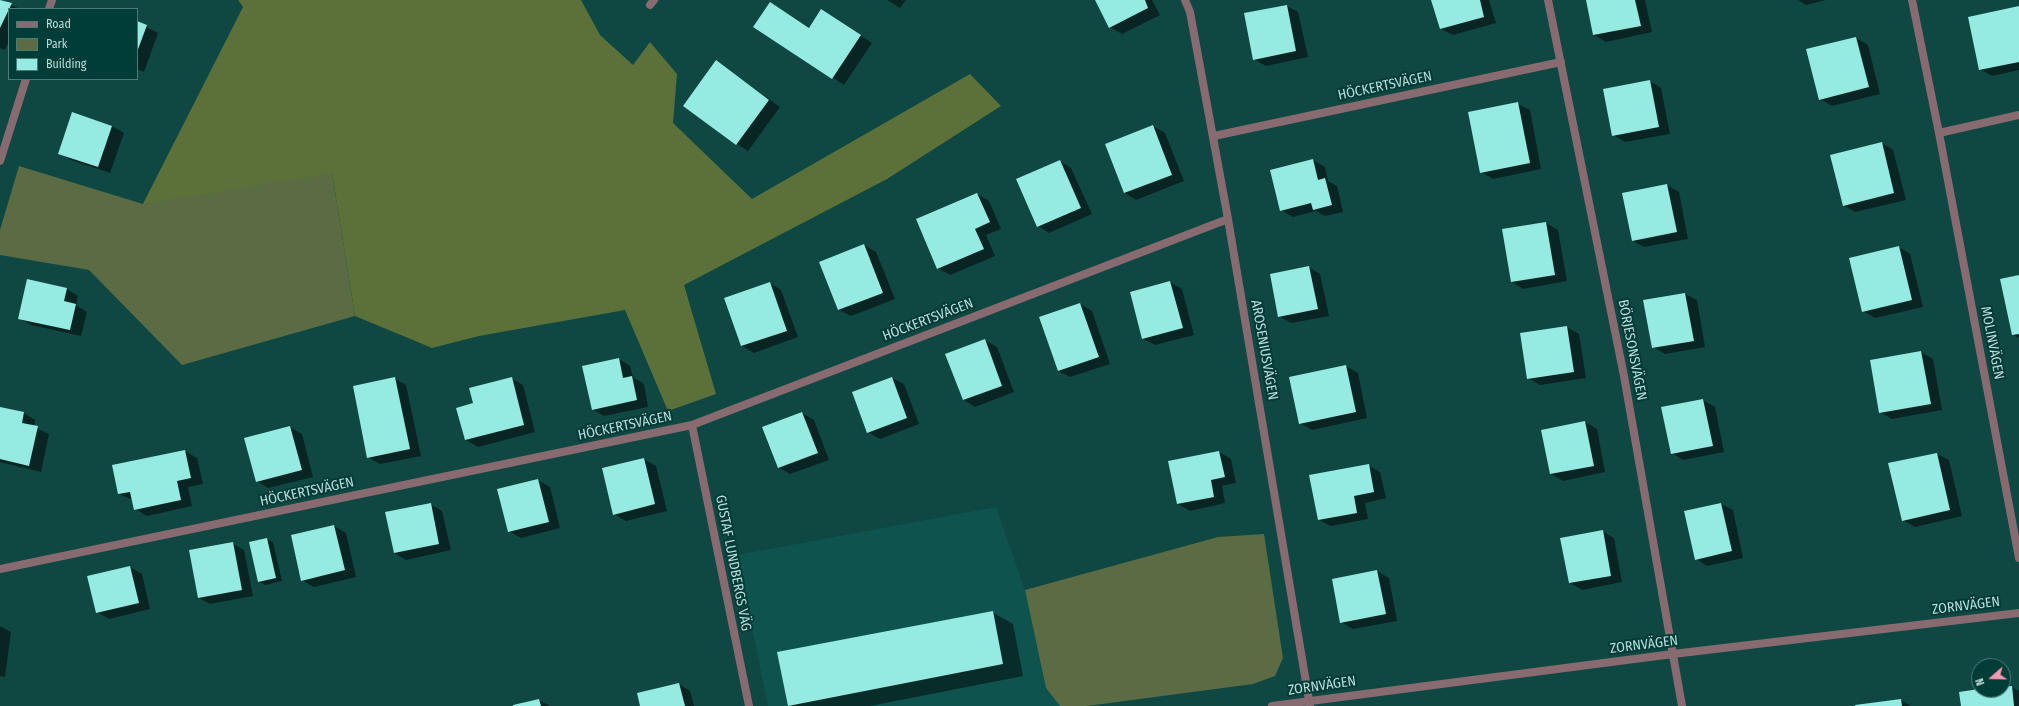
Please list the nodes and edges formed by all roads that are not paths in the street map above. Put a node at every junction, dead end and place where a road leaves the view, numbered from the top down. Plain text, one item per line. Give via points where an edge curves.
1 (1185, 0) edge
2 (1548, 0) edge
3 (1912, 0) edge
4 (1561, 62) junction
5 (26, 80) edge
6 (2019, 115) edge
7 (1939, 132) junction
8 (1214, 136) junction
9 (0, 161) edge
10 (1228, 219) junction
11 (692, 425) junction
12 (2019, 558) edge
13 (0, 569) edge
14 (2019, 613) edge
15 (1673, 654) junction
16 (1310, 703) edge
17 (749, 706) edge
18 (1272, 706) edge
19 (1682, 706) edge

1 - 8 street, AROSENIUSVÄGEN via 1190,12
2 - 4 street, BÖRJESONSVÄGEN
3 - 7 street, MOLINVÄGEN
4 - 8 street, HÖCKERTSVÄGEN
4 - 15 street, BÖRJESONSVÄGEN via 1624,376
5 - 9 street
6 - 7 street
7 - 12 street, MOLINVÄGEN
8 - 10 street, AROSENIUSVÄGEN
10 - 11 street, HÖCKERTSVÄGEN
10 - 16 street, AROSENIUSVÄGEN
11 - 13 street, HÖCKERTSVÄGEN
11 - 17 street, GUSTAF LUNDBERGS VÄG
14 - 15 street, ZORNVÄGEN
15 - 16 street, ZORNVÄGEN
15 - 19 street, BÖRJESONSVÄGEN
16 - 18 street, ZORNVÄGEN

